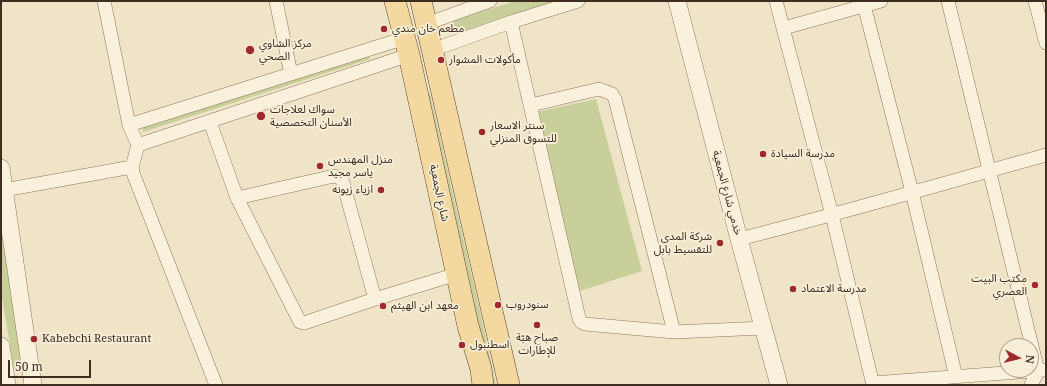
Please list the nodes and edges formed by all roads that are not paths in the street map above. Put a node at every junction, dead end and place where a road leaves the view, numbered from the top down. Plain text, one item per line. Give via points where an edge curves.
1 (104, 1) edge
2 (276, 1) edge
3 (490, 1) edge
4 (578, 1) edge
5 (677, 1) edge
6 (776, 1) edge
7 (881, 1) edge
8 (948, 1) edge
9 (1035, 1) edge
10 (864, 5) junction
11 (412, 7) edge
12 (511, 22) junction
13 (784, 28) junction
14 (1046, 43) edge
15 (407, 47) junction
16 (432, 50) junction
17 (291, 74) junction
18 (531, 105) junction
19 (210, 122) junction
20 (129, 125) junction
21 (138, 145) junction
22 (1046, 155) edge
23 (132, 167) junction
24 (1, 168) edge
25 (990, 170) junction
26 (4, 190) junction
27 (912, 192) junction
28 (237, 198) junction
29 (832, 215) junction
30 (739, 239) junction
31 (457, 274) junction
32 (375, 299) junction
33 (764, 328) junction
34 (674, 332) junction
35 (1, 346) edge
36 (1042, 370) edge
37 (956, 377) junction
38 (480, 380) edge
39 (509, 380) edge
40 (873, 384) edge
41 (7, 385) edge
42 (33, 385) edge
43 (216, 385) edge
44 (779, 385) edge
45 (1031, 385) edge

1 - 20 street
2 - 17 street
3 - 11 street
4 - 12 street
5 - 30 street, خدمي شارع الجمعية
6 - 13 street
7 - 10 street
8 - 25 street
9 - 14 street
10 - 13 street
10 - 27 street
11 - 15 main road, شارع الجمعية
11 - 16 main road
12 - 16 street
12 - 18 street
13 - 29 street
15 - 17 street
15 - 19 street
15 - 31 main road, شارع الجمعية
16 - 39 main road
17 - 20 street
18 - 34 street via 581,322
18 - 34 street via 599,90 612,94
19 - 21 street
19 - 28 street
20 - 21 street
21 - 23 street
22 - 25 street
23 - 26 street
23 - 43 street
24 - 26 street
25 - 27 street
25 - 36 street
26 - 42 street
27 - 29 street
27 - 37 street
28 - 32 street via 300,322 304,323
28 - 32 street via 338,177 342,180
29 - 30 street
29 - 40 street
30 - 33 street, خدمي شارع الجمعية
31 - 32 street
31 - 38 main road, شارع الجمعية
33 - 34 street
33 - 44 street, خدمي شارع الجمعية
35 - 41 street
36 - 37 street
36 - 45 street
37 - 40 street

